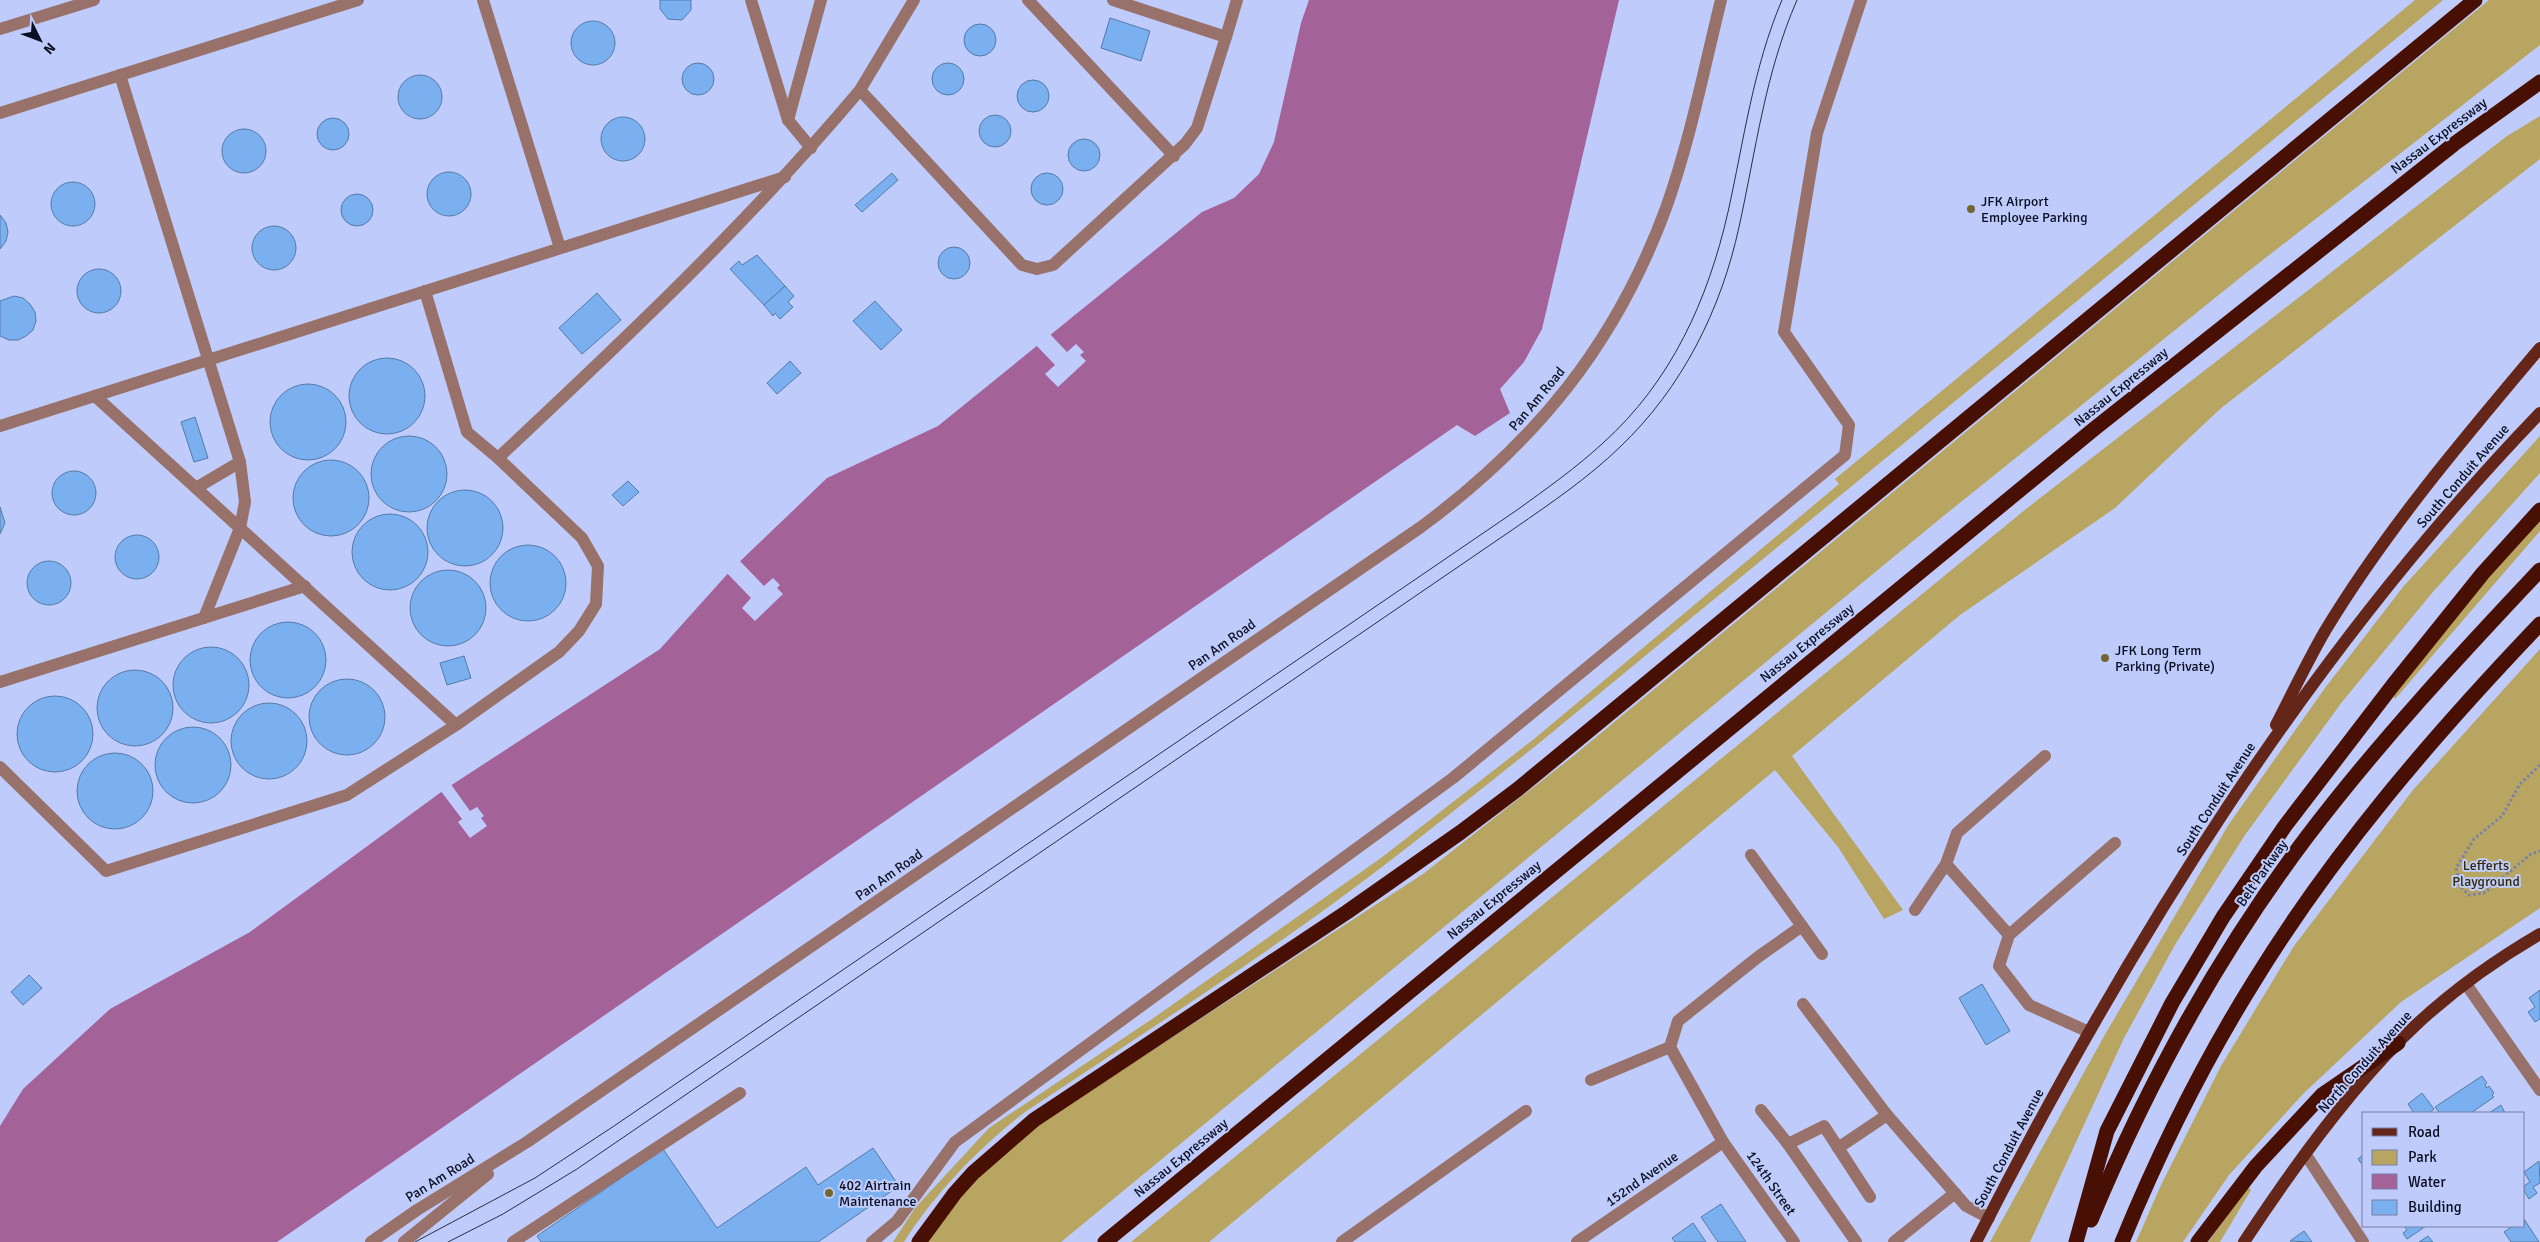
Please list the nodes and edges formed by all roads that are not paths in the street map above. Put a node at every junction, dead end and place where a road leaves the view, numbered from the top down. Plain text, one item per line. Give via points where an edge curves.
1 (94, 0) edge
2 (358, 0) edge
3 (484, 0) edge
4 (751, 0) edge
5 (821, 0) edge
6 (914, 0) edge
7 (1028, 0) edge
8 (1113, 0) edge
9 (1237, 0) edge
10 (1721, 0) edge
11 (1861, 0) edge
12 (2475, 0) edge
13 (0, 29) edge
14 (1226, 37) junction
15 (2540, 72) edge
16 (120, 75) junction
17 (2540, 82) edge
18 (860, 90) junction
19 (0, 113) edge
20 (788, 120) junction
21 (2454, 144) junction
22 (811, 148) junction
23 (1174, 156) junction
24 (785, 177) junction
25 (560, 248) junction
26 (425, 291) junction
27 (2540, 348) edge
28 (209, 360) junction
29 (95, 396) junction
30 (2540, 412) edge
31 (0, 426) edge
32 (498, 458) junction
33 (240, 462) junction
34 (196, 488) junction
35 (2540, 510) edge
36 (240, 528) junction
37 (2540, 570) edge
38 (304, 586) junction
39 (204, 618) junction
40 (2540, 624) edge
41 (0, 682) edge
42 (456, 725) junction
43 (2046, 756) dead end
44 (2254, 766) junction
45 (0, 767) edge
46 (2115, 843) dead end
47 (1751, 855) dead end
48 (1946, 864) junction
49 (1915, 910) dead end
50 (1802, 926) junction
51 (2540, 934) edge
52 (2009, 935) junction
53 (1822, 954) dead end
54 (2466, 984) junction
55 (1803, 1004) dead end
56 (2089, 1032) junction
57 (2398, 1043) junction
58 (1670, 1047) junction
59 (1591, 1080) dead end
60 (2540, 1090) edge
61 (740, 1093) dead end
62 (1761, 1110) dead end
63 (1526, 1111) dead end
64 (1886, 1115) junction
65 (527, 1142) junction
66 (1723, 1142) junction
67 (1788, 1144) junction
68 (1838, 1148) junction
69 (2306, 1155) junction
70 (1955, 1193) junction
71 (1870, 1197) dead end
72 (1989, 1218) junction
73 (371, 1242) edge
74 (404, 1242) edge
75 (513, 1242) edge
76 (872, 1242) edge
77 (919, 1242) edge
78 (1105, 1242) edge
79 (1342, 1242) edge
80 (1577, 1242) edge
81 (1794, 1242) edge
82 (1856, 1242) edge
83 (1894, 1242) edge
84 (1976, 1242) edge
85 (2076, 1242) edge
86 (2081, 1242) edge
87 (2122, 1242) edge
88 (2198, 1242) edge
89 (2244, 1242) edge
90 (2363, 1242) edge

1 - 13 street
2 - 16 street
3 - 25 street
4 - 20 street
5 - 20 street
6 - 18 street
7 - 23 street
8 - 14 street
9 - 14 street
10 - 65 street, Pan Am Road via 1676,179 1643,264 1615,318 1587,361 1510,453 1421,527
11 - 76 street via 1817,133 1784,332 1850,424 1846,455 1453,778 955,1142 897,1221
12 - 77 highway via 1518,789 1347,912 1014,1135 955,1193
14 - 23 street via 1198,128
15 - 21 highway
16 - 19 street
16 - 28 street
17 - 21 highway, Nassau Expressway
18 - 22 street
18 - 23 street via 1022,265 1037,269 1053,265
20 - 22 street
21 - 78 highway, Nassau Expressway via 2094,429
22 - 24 street
24 - 25 street
24 - 32 street via 667,299
25 - 26 street
26 - 28 street
26 - 32 street via 467,432
27 - 44 main road via 2442,467 2359,578 2324,632
28 - 29 street
28 - 33 street
29 - 31 street
29 - 34 street
30 - 44 main road, South Conduit Avenue via 2403,568
32 - 42 street via 582,538 598,566 596,604 579,631 559,652
33 - 34 street
33 - 36 street via 245,502
34 - 36 street
35 - 85 highway via 2483,573 2408,665 2285,826 2223,917 2172,1002 2106,1131
36 - 38 street
36 - 39 street
37 - 86 highway, Belt Parkway via 2373,754 2265,896 2207,986 2167,1058 2124,1142
38 - 39 street
38 - 42 street
39 - 41 street
40 - 87 highway via 2398,783 2333,865 2273,951 2195,1083
42 - 45 street via 347,795 106,871
43 - 48 street via 1956,833
44 - 56 main road, South Conduit Avenue via 2159,914
46 - 52 street
47 - 50 street
48 - 49 street
48 - 52 street
50 - 53 street
50 - 58 street via 1678,1021
51 - 54 main road, North Conduit Avenue
52 - 56 street via 1998,966 2029,1005
54 - 57 main road, North Conduit Avenue
54 - 60 street
55 - 64 street
56 - 72 main road, South Conduit Avenue
57 - 69 main road, North Conduit Avenue
57 - 88 highway via 2322,1095 2256,1166
58 - 59 street
58 - 66 street, 124th Street
61 - 75 street
62 - 67 street
63 - 79 street
64 - 68 street
64 - 70 street
65 - 73 street, Pan Am Road
65 - 74 street, Pan Am Road
66 - 80 street, 152nd Avenue
66 - 81 street, 124th Street
67 - 68 street via 1824,1126
67 - 82 street
68 - 71 street
69 - 89 main road, North Conduit Avenue
69 - 90 street
70 - 72 street via 1966,1206
70 - 83 street
72 - 84 main road, South Conduit Avenue

